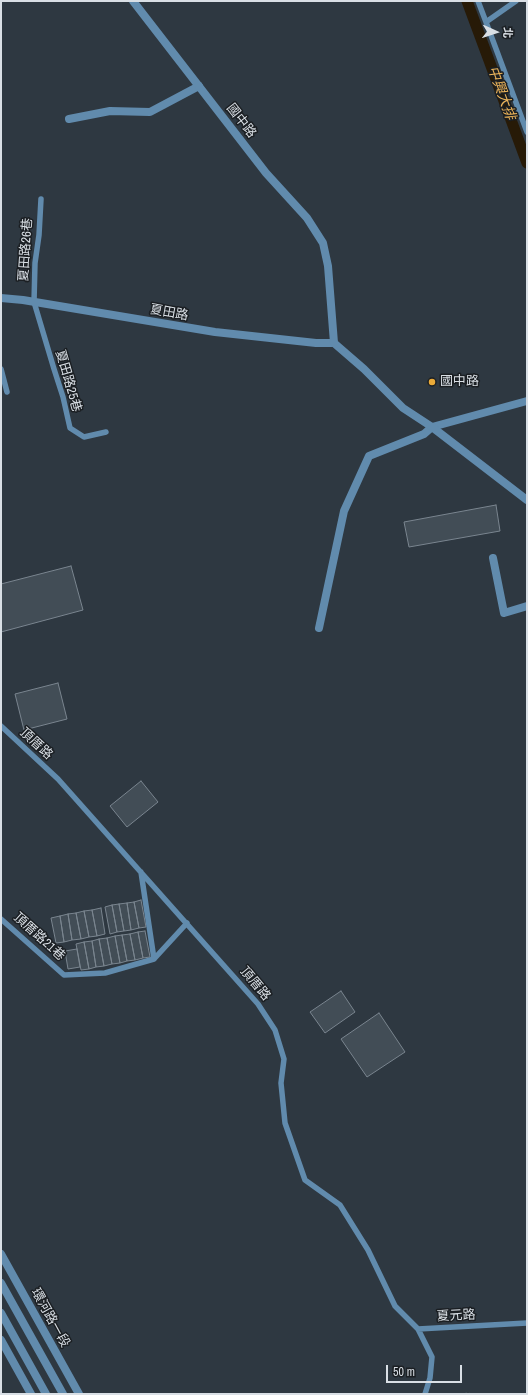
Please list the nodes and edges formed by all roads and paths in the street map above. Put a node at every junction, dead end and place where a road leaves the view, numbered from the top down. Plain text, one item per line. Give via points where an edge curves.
1 (133, 1) edge
2 (478, 1) edge
3 (516, 1) edge
4 (486, 22) junction
5 (199, 86) junction
6 (70, 119) dead end
7 (527, 132) edge
8 (41, 199) dead end
9 (1, 298) edge
10 (34, 302) junction
11 (334, 343) junction
12 (1, 369) edge
13 (6, 392) dead end
14 (527, 401) edge
15 (432, 427) junction
16 (106, 432) dead end
17 (527, 500) edge
18 (493, 558) dead end
19 (527, 606) edge
20 (319, 628) dead end
21 (1, 726) edge
22 (141, 872) junction
23 (1, 919) edge
24 (187, 923) junction
25 (154, 959) junction
26 (1, 1254) edge
27 (1, 1283) edge
28 (1, 1313) edge
29 (527, 1323) edge
30 (418, 1329) junction
31 (1, 1340) edge
32 (470, 1393) dead end
33 (31, 1394) edge
34 (46, 1394) edge
35 (62, 1394) edge
36 (79, 1394) edge
37 (425, 1394) edge
38 (465, 1394) edge

1 - 5 street, 國中路
2 - 4 lane
3 - 4 lane
4 - 7 lane
5 - 6 street via 150,112 110,112
5 - 11 street, 國中路 via 266,173 307,218 323,243 328,266
8 - 10 lane, 夏田路26巷
9 - 10 street, 夏田路
10 - 11 street, 夏田路 via 215,332
10 - 16 lane, 夏田路25巷 via 63,396 70,428 84,437
11 - 15 street via 403,408
12 - 13 lane
14 - 15 street
15 - 17 street
15 - 20 street via 424,434 369,456 344,511
18 - 19 street via 504,613
21 - 22 lane, 頂厝路 via 58,780
22 - 24 lane, 頂厝路
22 - 25 lane
23 - 25 lane, 頂厝路21巷 via 64,975 105,973
24 - 25 lane
24 - 30 lane, 頂厝路 via 258,1004 275,1030 284,1059 281,1083 285,1122 305,1180 340,1205 368,1250 395,1306
26 - 36 street, 環河路一段
27 - 35 street, 環河路一段
28 - 34 street
29 - 30 lane, 夏元路
30 - 37 lane via 432,1357
31 - 33 street
32 - 38 path

